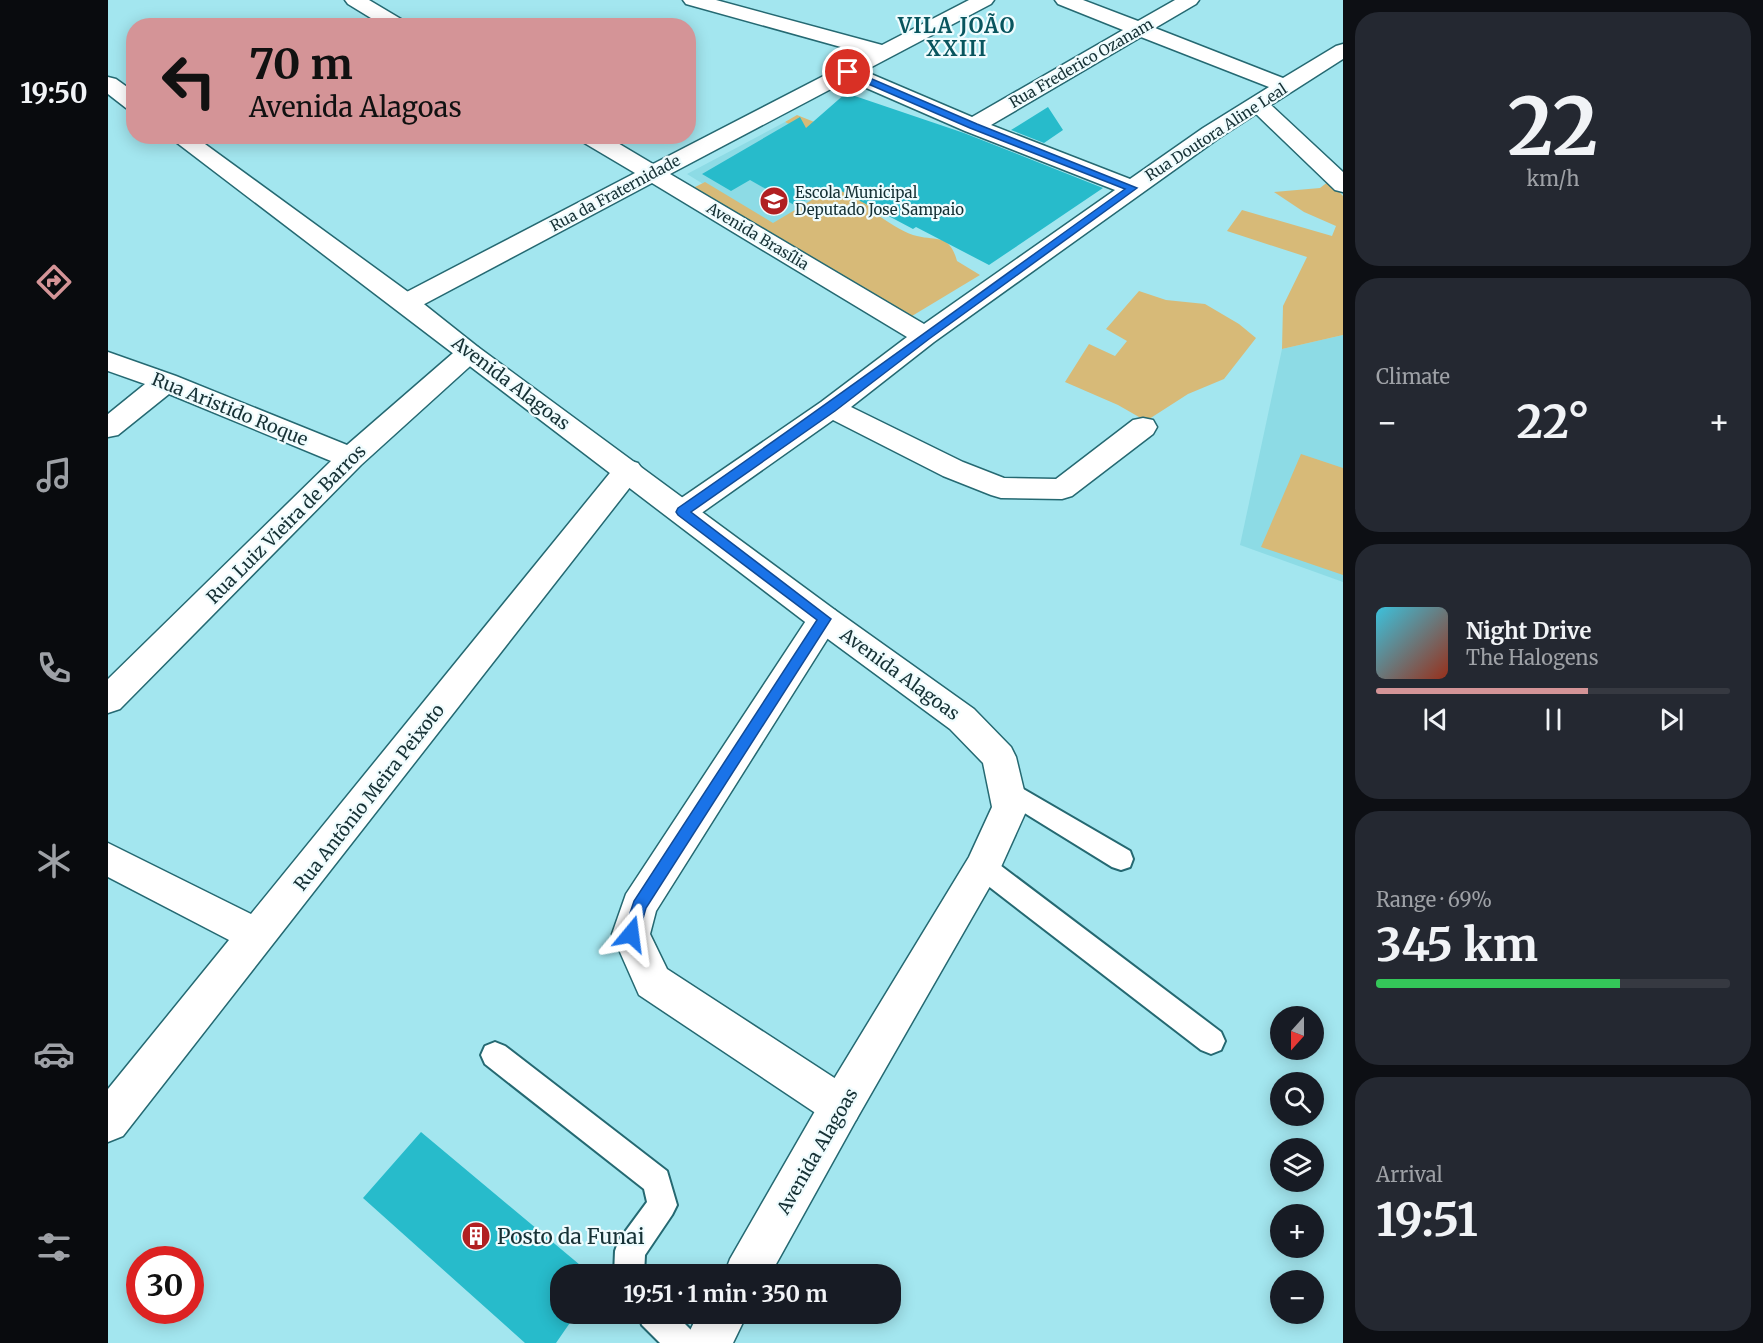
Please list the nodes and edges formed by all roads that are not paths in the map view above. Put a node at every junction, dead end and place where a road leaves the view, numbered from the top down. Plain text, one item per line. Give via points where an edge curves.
1 (357, 0) edge
2 (693, 0) edge
3 (984, 0) edge
4 (1065, 0) edge
5 (1189, 0) edge
6 (386, 18) edge
7 (1138, 29) junction
8 (1343, 50) edge
9 (884, 52) junction
10 (848, 72) junction
11 (108, 84) edge
12 (1287, 87) junction
13 (126, 97) edge
14 (1257, 104) junction
15 (974, 126) junction
16 (190, 144) edge
17 (603, 144) edge
18 (652, 173) junction
19 (1343, 185) edge
20 (1132, 188) junction
21 (406, 303) junction
22 (926, 336) junction
23 (469, 352) junction
24 (108, 361) edge
25 (166, 382) junction
26 (831, 408) junction
27 (1143, 427) dead end
28 (108, 428) edge
29 (351, 458) junction
30 (628, 470) junction
31 (682, 512) junction
32 (824, 619) junction
33 (108, 700) edge
34 (1006, 789) junction
35 (1121, 859) dead end
36 (108, 860) edge
37 (983, 867) junction
38 (258, 936) junction
39 (1211, 1041) dead end
40 (495, 1055) dead end
41 (841, 1106) junction
42 (108, 1122) edge
43 (629, 1264) edge
44 (752, 1264) edge
45 (682, 1324) edge
46 (712, 1334) edge

1 - 6 street
2 - 9 street
3 - 9 street, Rua da Fraternidade
4 - 7 street
5 - 7 street, Rua Frederico Ozanam
7 - 12 street
7 - 15 street, Rua Frederico Ozanam
8 - 12 street, Rua Doutora Aline Leal
9 - 10 street, Rua da Fraternidade
10 - 15 street
10 - 18 street, Rua da Fraternidade
11 - 13 street
12 - 14 street, Rua Doutora Aline Leal
14 - 19 street
14 - 20 street, Rua Doutora Aline Leal
15 - 20 street
16 - 21 street, Avenida Alagoas
17 - 18 street, Avenida Brasília
18 - 21 street, Rua da Fraternidade
18 - 22 street, Avenida Brasília
20 - 22 street, Rua Doutora Aline Leal
21 - 23 street, Avenida Alagoas
22 - 26 street, Rua Doutora Aline Leal
23 - 29 street, Rua Luiz Vieira de Barros
23 - 30 street, Avenida Alagoas
24 - 25 street, Rua Aristido Roque
25 - 28 street
25 - 29 street, Rua Aristido Roque
26 - 27 street via 953,469 1001,488 1062,489
26 - 31 street, Rua Doutora Aline Leal
29 - 33 street, Rua Luiz Vieira de Barros
30 - 31 street, Avenida Alagoas
30 - 38 street, Rua Antônio Meira Peixoto
31 - 32 street, Avenida Alagoas
32 - 34 street, Avenida Alagoas via 962,719 999,757
32 - 41 street via 639,906 631,934 653,982
34 - 35 lane
34 - 37 street, Avenida Alagoas via 1010,807
36 - 38 street
37 - 39 lane
37 - 41 street, Avenida Alagoas
38 - 42 street, Rua Antônio Meira Peixoto
40 - 43 lane via 657,1181 662,1204 630,1251
41 - 44 street, Avenida Alagoas
45 - 46 lane

